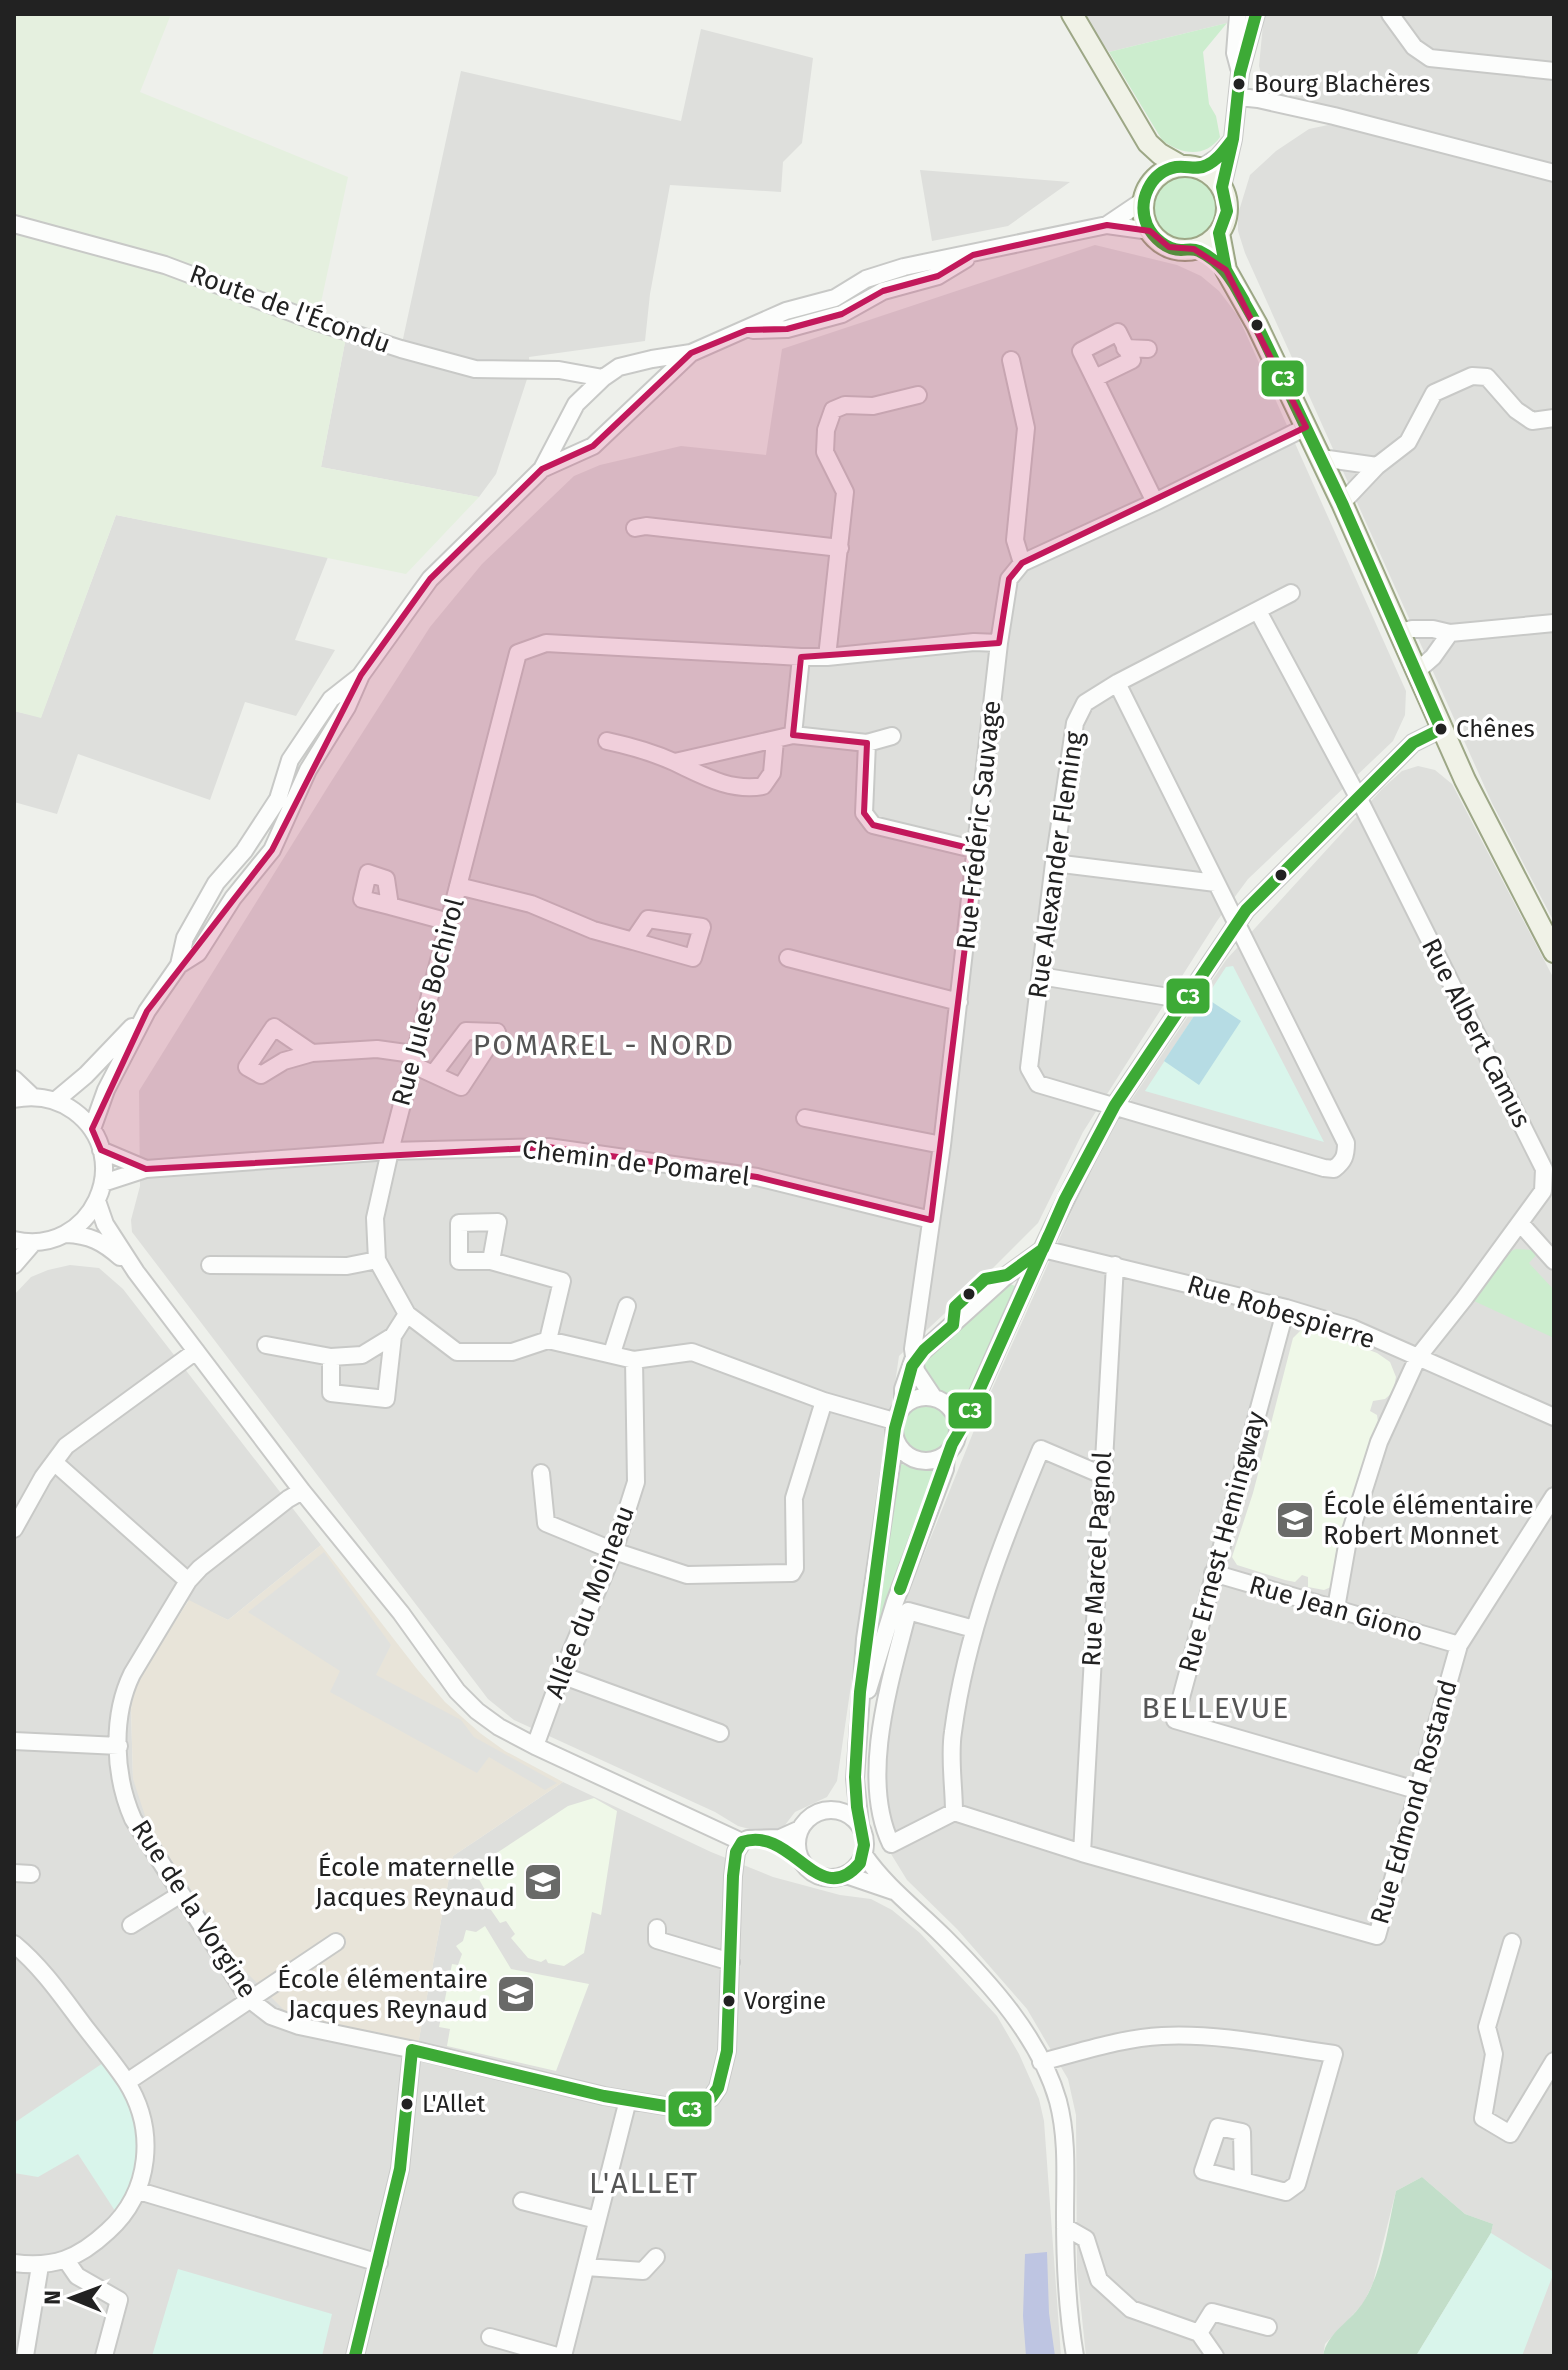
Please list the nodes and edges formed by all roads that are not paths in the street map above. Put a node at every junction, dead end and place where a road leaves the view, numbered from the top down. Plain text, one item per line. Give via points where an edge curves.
1 (1072, 14) edge
2 (1238, 14) edge
3 (1256, 14) edge
4 (1390, 14) edge
5 (1554, 71) edge
6 (1240, 73) junction
7 (1239, 97) junction
8 (1233, 139) junction
9 (1148, 143) junction
10 (1190, 167) junction
11 (1554, 173) edge
12 (1222, 187) junction
13 (1147, 192) junction
14 (14, 224) edge
15 (1107, 225) junction
16 (1150, 231) junction
17 (1219, 233) junction
18 (1194, 249) junction
19 (1226, 270) junction
20 (1125, 348) junction
21 (1148, 349) dead end
22 (691, 353) junction
23 (652, 359) junction
24 (1011, 360) dead end
25 (569, 373) junction
26 (603, 378) junction
27 (1095, 378) junction
28 (663, 380) junction
29 (918, 395) dead end
30 (576, 404) junction
31 (1554, 418) edge
32 (1306, 427) junction
33 (558, 439) junction
34 (573, 456) junction
35 (1321, 458) junction
36 (1354, 463) junction
37 (1377, 466) junction
38 (542, 469) junction
39 (1331, 480) junction
40 (1155, 502) junction
41 (1342, 503) junction
42 (635, 528) dead end
43 (840, 548) junction
44 (1022, 563) junction
45 (1291, 593) dead end
46 (1258, 611) junction
47 (1554, 623) edge
48 (1400, 632) junction
49 (1450, 633) junction
50 (999, 643) junction
51 (801, 657) junction
52 (827, 657) junction
53 (1417, 671) junction
54 (1117, 683) junction
55 (1441, 729) junction
56 (793, 735) junction
57 (892, 736) dead end
58 (775, 740) junction
59 (607, 741) dead end
60 (867, 743) junction
61 (675, 762) junction
62 (1358, 797) junction
63 (977, 850) junction
64 (1054, 863) junction
65 (1216, 883) junction
66 (458, 886) junction
67 (390, 906) dead end
68 (449, 922) junction
69 (1238, 924) junction
70 (633, 941) dead end
71 (1554, 952) edge
72 (788, 958) dead end
73 (1040, 976) junction
74 (1187, 1000) junction
75 (959, 1002) junction
76 (147, 1011) junction
77 (312, 1053) dead end
78 (412, 1059) junction
79 (434, 1073) dead end
80 (14, 1079) edge
81 (33, 1097) junction
82 (14, 1099) edge
83 (55, 1101) junction
84 (1115, 1105) junction
85 (805, 1118) dead end
86 (92, 1129) junction
87 (942, 1145) junction
88 (101, 1150) junction
89 (390, 1151) junction
90 (146, 1169) junction
91 (103, 1183) junction
92 (97, 1201) junction
93 (931, 1220) junction
94 (1520, 1223) junction
95 (66, 1234) junction
96 (14, 1240) edge
97 (33, 1243) junction
98 (1043, 1249) junction
99 (377, 1260) junction
100 (491, 1261) dead end
101 (1554, 1261) edge
102 (14, 1265) edge
103 (210, 1265) dead end
104 (1115, 1265) junction
105 (136, 1272) junction
106 (627, 1306) dead end
107 (1286, 1308) junction
108 (407, 1314) junction
109 (393, 1336) junction
110 (548, 1340) junction
111 (266, 1345) dead end
112 (196, 1351) junction
113 (612, 1353) junction
114 (331, 1357) junction
115 (1418, 1357) junction
116 (634, 1360) junction
117 (913, 1360) junction
118 (934, 1398) junction
119 (824, 1401) junction
120 (903, 1406) junction
121 (1554, 1417) edge
122 (894, 1421) junction
123 (958, 1429) junction
124 (895, 1439) junction
125 (946, 1454) junction
126 (54, 1462) junction
127 (541, 1473) dead end
128 (1102, 1475) junction
129 (302, 1491) junction
130 (1554, 1496) edge
131 (14, 1529) edge
132 (614, 1551) junction
133 (1213, 1573) junction
134 (188, 1581) junction
135 (1336, 1608) junction
136 (974, 1629) junction
137 (1459, 1645) junction
138 (561, 1675) junction
139 (860, 1718) junction
140 (720, 1733) dead end
141 (14, 1741) edge
142 (119, 1746) junction
143 (535, 1746) junction
144 (855, 1779) junction
145 (1416, 1790) junction
146 (832, 1810) junction
147 (954, 1812) junction
148 (860, 1825) junction
149 (800, 1829) junction
150 (767, 1839) junction
151 (742, 1842) junction
152 (1082, 1853) junction
153 (864, 1855) junction
154 (799, 1858) junction
155 (846, 1875) junction
156 (894, 1892) junction
157 (181, 1894) junction
158 (131, 1925) dead end
159 (657, 1928) dead end
160 (336, 1942) dead end
161 (1512, 1942) dead end
162 (14, 1944) edge
163 (731, 1962) junction
164 (249, 1999) junction
165 (412, 2050) junction
166 (1554, 2061) edge
167 (1041, 2062) junction
168 (127, 2082) junction
169 (628, 2100) junction
170 (1243, 2181) dead end
171 (139, 2191) junction
172 (522, 2201) dead end
173 (597, 2220) junction
174 (1065, 2227) junction
175 (656, 2257) dead end
176 (66, 2260) junction
177 (14, 2263) edge
178 (379, 2263) junction
179 (40, 2266) junction
180 (586, 2267) junction
181 (1268, 2327) dead end
182 (1199, 2333) junction
183 (490, 2337) dead end
184 (25, 2356) edge
185 (104, 2356) edge
186 (355, 2356) edge
187 (557, 2356) edge
188 (563, 2356) edge
189 (1075, 2356) edge
190 (1215, 2356) edge

1 - 9 main road
2 - 6 street via 1235,53
3 - 6 street
4 - 5 street via 1414,47 1430,58
6 - 7 street
7 - 8 street
7 - 11 street
8 - 10 street via 1218,157
8 - 12 street
9 - 10 main road
9 - 13 main road
10 - 12 main road via 1212,176
10 - 13 main road via 1164,172
12 - 17 main road via 1227,211
13 - 15 street
13 - 16 main road via 1145,221
14 - 25 street, Route de l'Écondu via 165,265 415,353 475,369
15 - 16 street
15 - 22 street via 973,255 938,276 883,291 842,314 787,329 747,330
16 - 18 main road via 1169,247
17 - 18 main road
17 - 19 main road
18 - 19 main road
19 - 32 main road
20 - 21 street
20 - 27 street via 1132,360
20 - 27 street via 1118,332 1081,351
22 - 23 street
22 - 28 street
23 - 26 street via 619,367
23 - 28 street
24 - 44 street via 1026,428 1015,540
25 - 26 street, Route de l'Écondu
25 - 30 street
26 - 30 street
27 - 40 street
28 - 34 street via 593,446
29 - 43 street via 833,410 825,452 845,492
30 - 33 street
31 - 37 street via 1532,421 1487,377 1472,376 1434,393 1408,442
32 - 35 main road
32 - 40 street
33 - 34 street
33 - 38 street
34 - 38 street
35 - 36 street
35 - 39 main road
36 - 37 street
36 - 39 street
37 - 41 street
38 - 76 street via 430,579 361,675 308,770 272,850 198,953 179,965
39 - 41 main road
40 - 44 street
41 - 48 main road
42 - 43 street
43 - 52 street
44 - 50 street, Rue Frédéric Sauvage via 1009,579
45 - 46 street, Rue Alexander Fleming
46 - 54 street, Rue Alexander Fleming
46 - 62 street, Rue Albert Camus
47 - 49 street
48 - 49 street
48 - 53 main road
49 - 53 street
50 - 52 street, Rue Jules Bochirol
50 - 63 street, Rue Frédéric Sauvage
51 - 52 street, Rue Jules Bochirol
51 - 56 street
51 - 66 street, Rue Jules Bochirol via 546,643 518,653
53 - 55 main road
54 - 64 street, Rue Alexander Fleming via 1085,703 1075,723
54 - 65 street
55 - 62 street via 1413,743
55 - 71 main road
56 - 58 street
56 - 60 street
57 - 60 street
58 - 61 street
58 - 61 street via 772,773 763,786 750,789 705,778
59 - 61 street
60 - 63 street via 864,813 873,825
62 - 69 street
62 - 94 street, Rue Albert Camus via 1544,1169 1543,1191
63 - 75 street, Rue Frédéric Sauvage
64 - 65 street
64 - 73 street, Rue Alexander Fleming
65 - 69 street
66 - 68 street, Rue Jules Bochirol
66 - 70 street via 531,904
67 - 68 street
68 - 78 street, Rue Jules Bochirol
69 - 74 street
69 - 84 street, Rue Alexander Fleming via 1346,1143 1343,1163 1324,1168
72 - 75 street
73 - 74 street
73 - 84 street, Rue Alexander Fleming via 1029,1068 1038,1084
74 - 84 street
75 - 87 street, Rue Frédéric Sauvage
76 - 83 street
76 - 86 street
77 - 78 street via 377,1049
78 - 79 street
78 - 89 street, Rue Jules Bochirol
80 - 81 street
81 - 82 street
81 - 83 street
83 - 86 street
84 - 98 street
85 - 87 street
86 - 88 street
87 - 93 street, Rue Frédéric Sauvage
88 - 90 street, Chemin de Pomarel
88 - 91 street
89 - 90 street, Chemin de Pomarel
89 - 93 street, Chemin de Pomarel via 562,1148 757,1177
89 - 99 street, Rue Jules Bochirol via 375,1218
90 - 91 street, Chemin de Pomarel
91 - 92 street
92 - 95 street
92 - 105 street via 105,1224
93 - 117 street, Rue Frédéric Sauvage
94 - 101 street
94 - 115 street, Rue Albert Camus
95 - 97 street
95 - 105 street via 104,1243
96 - 97 street
97 - 102 street
98 - 104 street, Rue Robespierre
98 - 117 street
98 - 123 street
99 - 103 street via 347,1266
99 - 108 street, Rue Jules Bochirol
100 - 110 street via 562,1281
104 - 107 street, Rue Robespierre
104 - 128 street, Rue Marcel Pagnol
105 - 112 street
106 - 113 street
107 - 115 street, Rue Robespierre via 1352,1328
107 - 133 street, Rue Ernest Hemingway
108 - 109 street
108 - 110 street, Rue Jules Bochirol via 457,1352 512,1352
109 - 114 street via 362,1355
109 - 114 street via 386,1399 331,1393
110 - 113 street, Rue Jules Bochirol
111 - 114 street
112 - 126 street via 81,1433
112 - 129 street
113 - 116 street, Rue Jules Bochirol
115 - 121 street, Rue Robespierre
115 - 135 street, Rue Albert Camus via 1379,1442 1348,1540
116 - 119 street, Rue Jules Bochirol via 692,1352
116 - 132 street, Allée du Moineau via 636,1482
117 - 118 street
117 - 120 street, Rue Frédéric Sauvage
118 - 120 street
118 - 123 street via 951,1409
119 - 122 street, Rue Jules Bochirol
119 - 132 street via 794,1498 792,1573 687,1575
120 - 122 street
122 - 124 street
123 - 125 street
124 - 125 street via 904,1454 921,1462
124 - 139 street via 870,1596
125 - 139 street
126 - 131 street
126 - 134 street
127 - 132 street via 546,1523
128 - 136 street via 1041,1449
128 - 152 street, Rue Marcel Pagnol
129 - 134 street, Rue de la Vorgine
129 - 143 street via 457,1691 499,1727
130 - 137 street, Rue Edmond Rostand
132 - 138 street, Allée du Moineau
133 - 135 street, Rue Jean Giono
133 - 145 street, Rue Ernest Hemingway via 1175,1720
134 - 142 street, Rue de la Vorgine via 125,1688
135 - 137 street, Rue Jean Giono
136 - 147 street via 952,1734
136 - 147 street via 908,1611 880,1743 878,1794 891,1844
137 - 145 street, Rue Edmond Rostand
138 - 140 street
138 - 143 street, Allée du Moineau
139 - 144 street
141 - 142 street
142 - 157 street, Rue de la Vorgine via 123,1796
143 - 151 street
144 - 146 street
144 - 148 street
145 - 152 street, Rue Edmond Rostand via 1377,1936
146 - 148 street
146 - 149 street via 813,1815
147 - 152 street, Rue Edmond Rostand
148 - 153 street
149 - 150 street
149 - 154 street
150 - 151 street
150 - 154 street
151 - 163 street, Rue de la Vorgine via 733,1876
153 - 155 street
153 - 156 street
154 - 155 street via 825,1878
155 - 156 street
156 - 167 street via 985,1981
157 - 158 street
157 - 164 street, Rue de la Vorgine
159 - 163 street via 657,1940
160 - 164 street
161 - 166 street via 1487,2027 1494,2054 1483,2118 1510,2134
162 - 168 street via 49,1979
163 - 169 street, Rue de la Vorgine via 727,2051 711,2098 690,2109
164 - 165 street, Rue de la Vorgine via 271,2016 299,2026
164 - 168 street
165 - 169 street, Rue de la Vorgine
165 - 178 street via 400,2169
167 - 170 street via 1163,2036 1334,2054 1297,2184 1286,2192
167 - 174 street via 1063,2127
168 - 171 street via 142,2115 146,2151
169 - 173 street
171 - 176 street via 121,2220
171 - 178 street
172 - 173 street
173 - 180 street
174 - 182 street via 1086,2239 1099,2280 1131,2309
174 - 189 street
175 - 180 street via 643,2271
176 - 179 street
176 - 185 street via 77,2276 119,2300
177 - 179 street
178 - 186 street
179 - 184 street
180 - 188 street
181 - 182 street via 1212,2312
182 - 190 street
183 - 187 street

